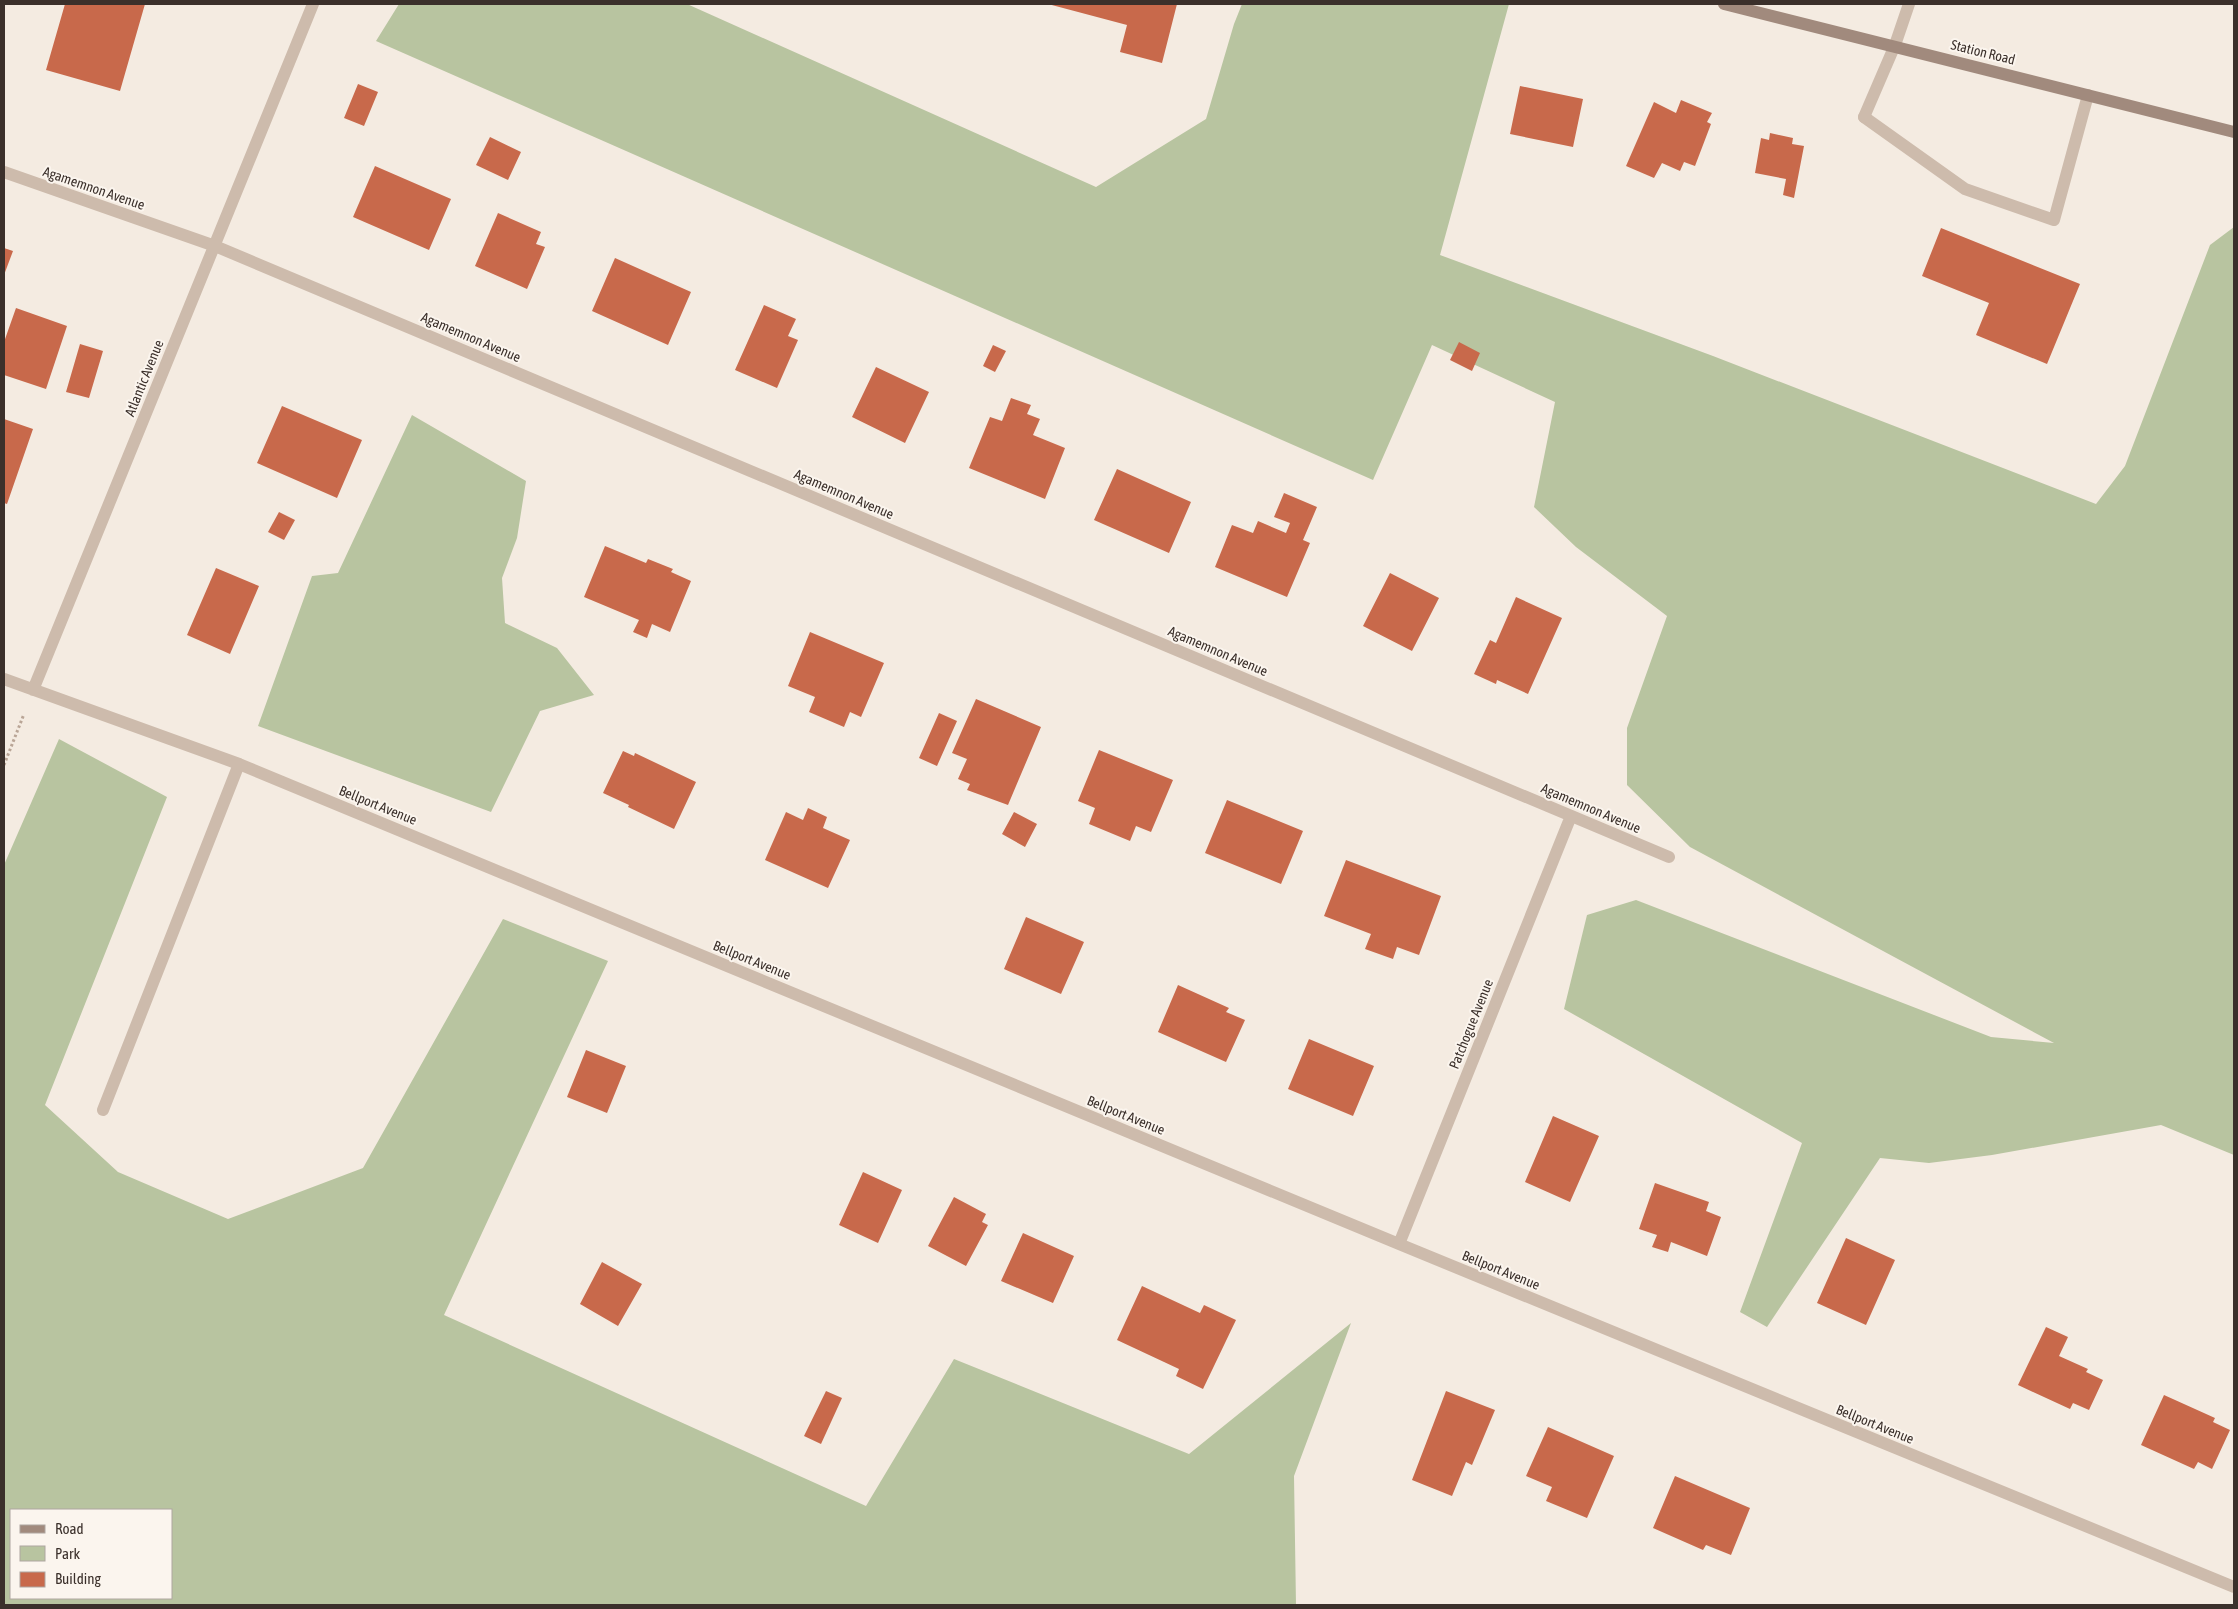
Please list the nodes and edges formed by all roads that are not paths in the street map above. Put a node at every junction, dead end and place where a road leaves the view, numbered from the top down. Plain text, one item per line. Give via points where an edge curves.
1 (314, 4) edge
2 (1724, 4) edge
3 (1908, 4) edge
4 (1895, 45) junction
5 (2088, 95) junction
6 (2234, 132) edge
7 (4, 172) edge
8 (214, 246) junction
9 (4, 679) edge
10 (33, 690) junction
11 (239, 764) junction
12 (1571, 816) junction
13 (1669, 857) dead end
14 (103, 1110) dead end
15 (1399, 1244) junction
16 (2234, 1587) edge

1 - 8 street, Atlantic Avenue
2 - 4 main road, Station Road
3 - 4 street
4 - 5 main road, Station Road
4 - 5 street via 1864,116 1966,189 2054,220
5 - 6 main road, Station Road
7 - 8 street, Agamemnon Avenue
8 - 10 street, Atlantic Avenue
8 - 12 street, Agamemnon Avenue
9 - 10 street, Bellport Avenue
10 - 11 street, Bellport Avenue
11 - 14 street
11 - 15 street, Bellport Avenue
12 - 13 street, Agamemnon Avenue
12 - 15 street, Patchogue Avenue
15 - 16 street, Bellport Avenue

